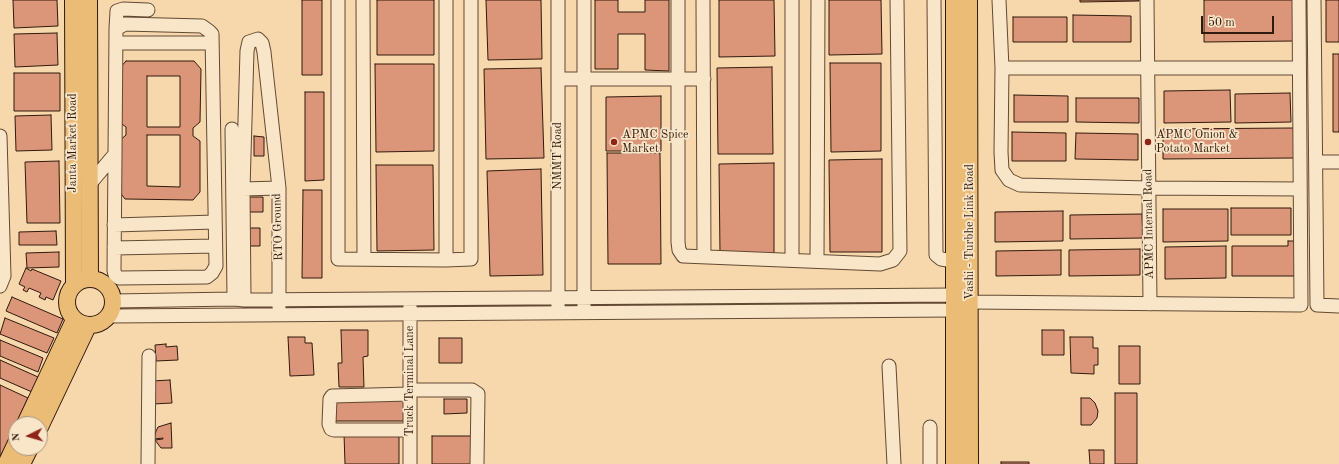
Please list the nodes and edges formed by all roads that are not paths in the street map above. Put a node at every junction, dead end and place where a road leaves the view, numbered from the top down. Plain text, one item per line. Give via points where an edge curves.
1 (73, 0) edge
2 (89, 0) edge
3 (338, 0) edge
4 (363, 0) edge
5 (446, 0) edge
6 (471, 0) edge
7 (558, 0) edge
8 (584, 0) edge
9 (678, 0) edge
10 (704, 0) edge
11 (792, 0) edge
12 (818, 0) edge
13 (897, 0) edge
14 (934, 0) edge
15 (954, 0) edge
16 (969, 0) edge
17 (999, 0) edge
18 (1147, 0) edge
19 (1299, 0) edge
20 (1314, 0) edge
21 (148, 10) dead end
22 (116, 30) junction
23 (116, 43) junction
24 (212, 43) junction
25 (1148, 67) junction
26 (1002, 68) junction
27 (1299, 68) junction
28 (704, 78) junction
29 (584, 79) junction
30 (678, 79) junction
31 (558, 80) junction
32 (232, 129) dead end
33 (0, 136) edge
34 (115, 154) junction
35 (1316, 162) junction
36 (1339, 162) edge
37 (89, 184) junction
38 (1, 185) edge
39 (279, 188) junction
40 (1149, 188) junction
41 (243, 189) junction
42 (1300, 189) junction
43 (215, 222) junction
44 (114, 224) junction
45 (215, 246) junction
46 (114, 248) junction
47 (704, 257) junction
48 (364, 260) junction
49 (446, 260) junction
50 (792, 260) junction
51 (954, 261) junction
52 (817, 262) junction
53 (1, 279) edge
54 (90, 279) junction
55 (74, 285) junction
56 (558, 298) junction
57 (584, 298) junction
58 (239, 299) junction
59 (410, 299) junction
60 (279, 300) junction
61 (954, 302) junction
62 (970, 302) junction
63 (1150, 304) junction
64 (1339, 306) edge
65 (111, 309) junction
66 (584, 312) junction
67 (558, 313) junction
68 (410, 314) junction
69 (280, 315) junction
70 (81, 323) junction
71 (149, 356) dead end
72 (889, 366) dead end
73 (410, 392) junction
74 (29, 416) edge
75 (44, 416) edge
76 (930, 427) dead end
77 (410, 430) junction
78 (148, 464) edge
79 (410, 464) edge
80 (477, 464) edge
81 (894, 464) edge
82 (930, 464) edge
83 (954, 464) edge
84 (970, 464) edge

1 - 55 main road, Janta Market Road
2 - 37 main road, Janta Market Road
3 - 48 street via 338,259
4 - 48 street
5 - 49 street
6 - 49 street via 471,260
7 - 31 street, NMMT Road
8 - 29 street
9 - 30 street
10 - 28 street
11 - 50 street
12 - 52 street
13 - 52 street via 900,251 893,260 880,264
14 - 51 street via 936,254 941,259
15 - 51 main road, Vashi - Turbhe Link Road
16 - 62 main road, Vashi - Turbhe Link Road
17 - 26 street
18 - 25 street, APMC Internal Road
19 - 27 street
20 - 35 street
21 - 22 street via 117,11
22 - 23 street
22 - 24 street via 125,24 202,26 212,34
23 - 24 street
23 - 34 street
24 - 43 street
25 - 26 street
25 - 27 street
25 - 40 street, APMC Internal Road
26 - 40 street via 1002,170 1009,180 1020,185
27 - 42 street
28 - 30 street
28 - 47 street
29 - 30 street
29 - 31 street
29 - 57 street
30 - 47 street via 679,250 683,256
31 - 56 street, NMMT Road
32 - 58 street
33 - 38 street
34 - 37 street
34 - 44 street
35 - 36 street
35 - 64 street via 1317,306
37 - 54 main road, Janta Market Road
38 - 53 street
39 - 41 street, RTO Ground
39 - 41 street via 264,52 258,39 249,42 247,51
39 - 60 street, RTO Ground
40 - 42 street
40 - 63 street, APMC Internal Road
41 - 58 street
42 - 63 street via 1301,305
43 - 44 street
43 - 45 street
44 - 46 street
45 - 46 street
45 - 46 street via 216,266 207,277 119,278 114,270
47 - 50 street
48 - 49 street
50 - 52 street
51 - 61 main road, Vashi - Turbhe Link Road
54 - 55 main road
54 - 65 main road via 106,286 112,295
55 - 70 main road via 69,291 67,306 69,314
56 - 57 street
56 - 59 street
56 - 67 street, NMMT Road
57 - 61 street
57 - 66 street
58 - 60 street
58 - 65 street
59 - 60 street
59 - 68 street, Truck Terminal Lane
60 - 69 street, RTO Ground
61 - 62 street
61 - 66 street
61 - 83 main road, Vashi - Turbhe Link Road
62 - 63 street
62 - 84 main road, Vashi - Turbhe Link Road
65 - 69 street
65 - 70 main road via 103,322 96,325
66 - 67 street
67 - 68 street
68 - 69 street
68 - 73 street, Truck Terminal Lane
70 - 74 main road
70 - 75 main road
71 - 78 street
72 - 81 street
73 - 77 street, Truck Terminal Lane
73 - 77 street via 332,396 329,424 334,430
73 - 80 street via 472,390 478,394
76 - 82 street
77 - 79 street, Truck Terminal Lane

